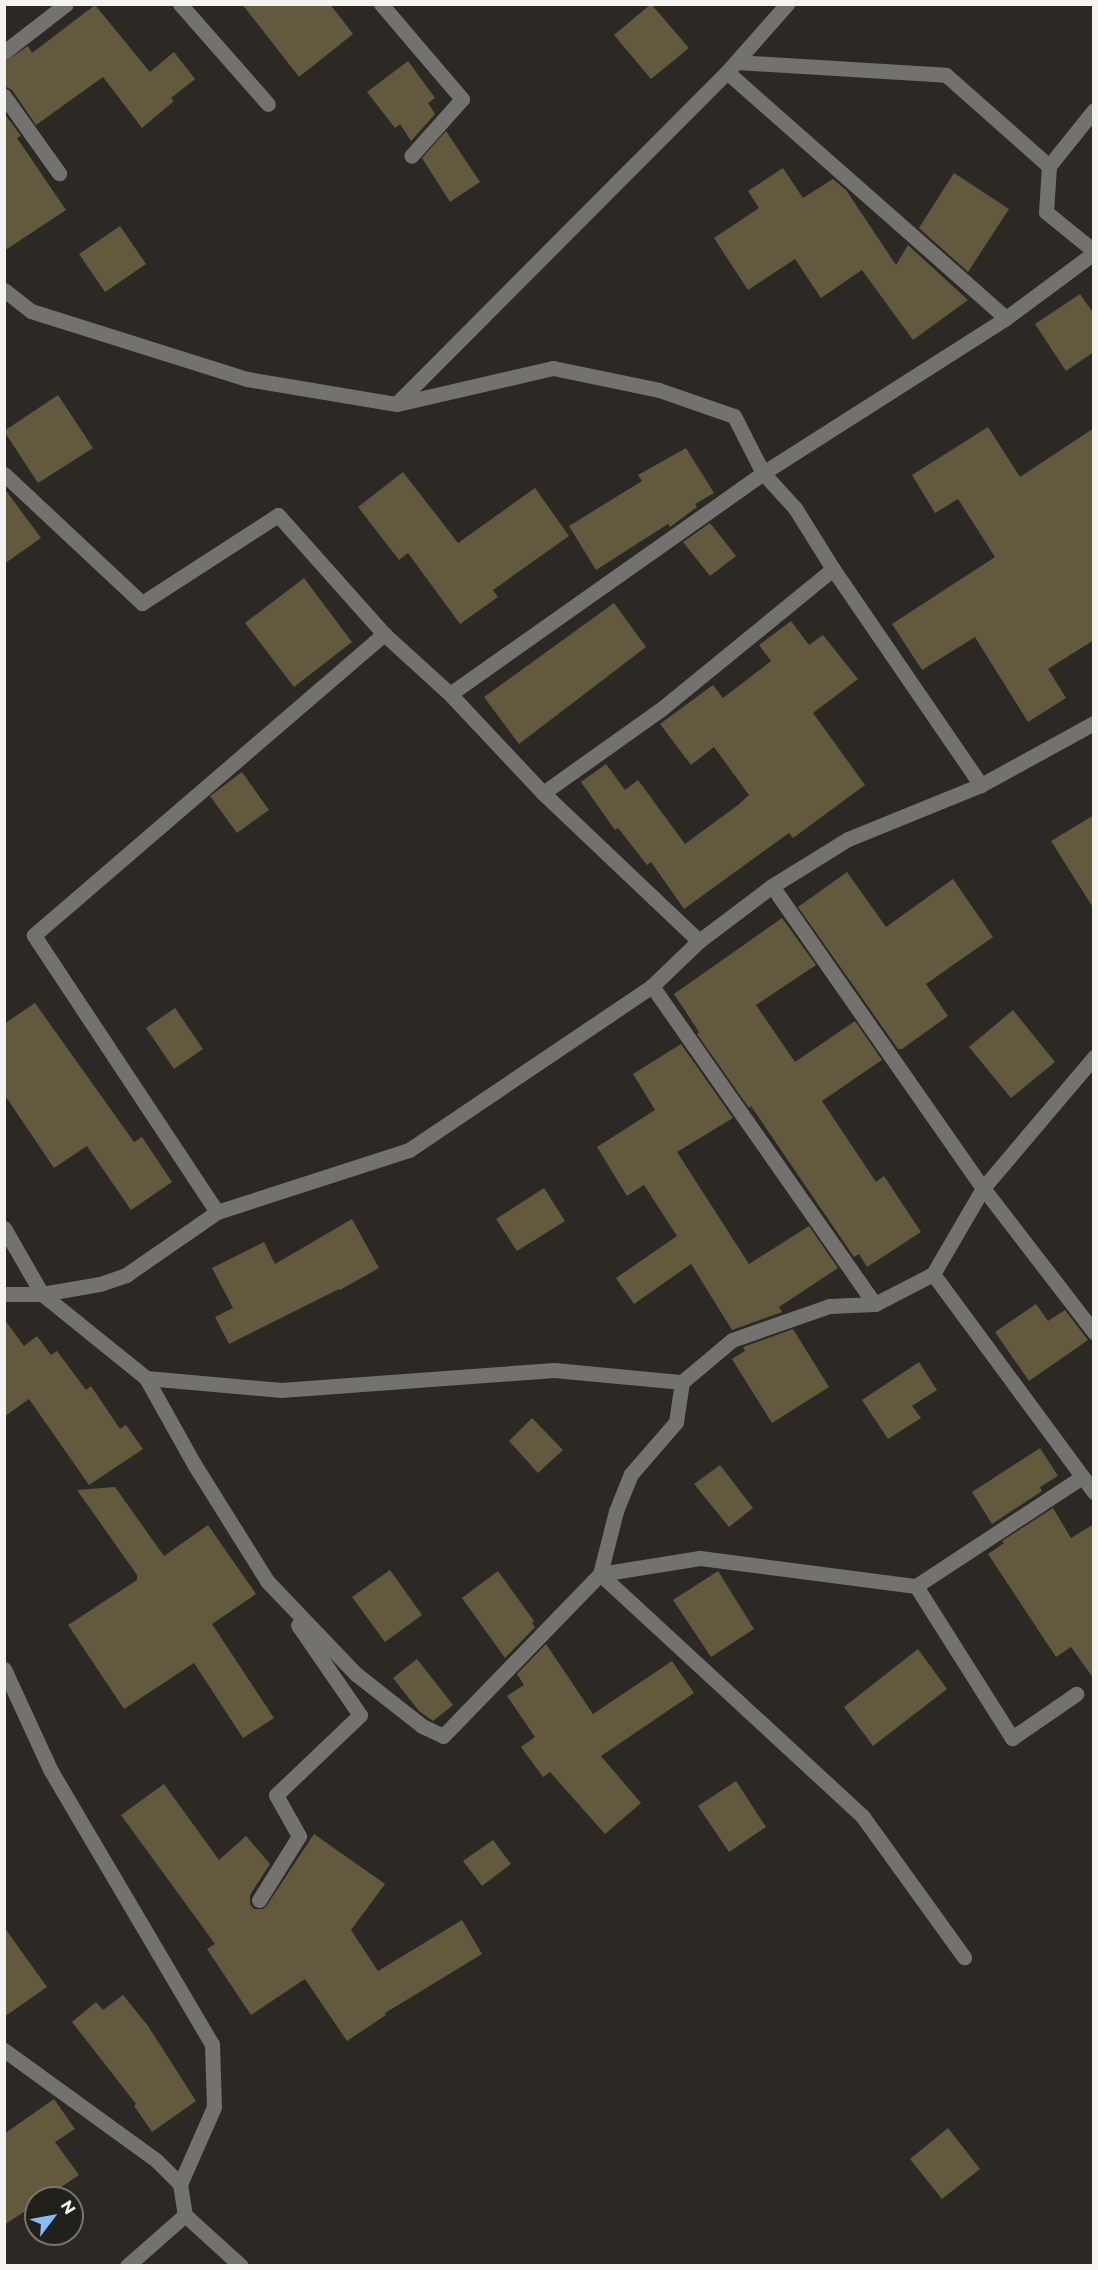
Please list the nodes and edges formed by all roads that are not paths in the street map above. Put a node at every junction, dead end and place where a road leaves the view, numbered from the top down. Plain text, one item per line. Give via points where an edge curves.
1 (66, 4) edge
2 (180, 4) edge
3 (381, 4) edge
4 (787, 4) edge
5 (4, 52) edge
6 (731, 67) junction
7 (4, 96) edge
8 (268, 104) dead end
9 (1094, 110) edge
10 (411, 156) dead end
11 (1049, 166) junction
12 (59, 173) dead end
13 (1094, 252) edge
14 (4, 290) edge
15 (1006, 318) junction
16 (397, 404) junction
17 (763, 473) junction
18 (4, 474) edge
19 (833, 568) junction
20 (384, 634) junction
21 (450, 694) junction
22 (1094, 723) edge
23 (981, 785) junction
24 (543, 793) junction
25 (772, 886) junction
26 (699, 941) junction
27 (652, 986) junction
28 (1094, 1058) edge
29 (983, 1188) junction
30 (217, 1212) junction
31 (4, 1228) edge
32 (933, 1274) junction
33 (4, 1294) edge
34 (42, 1294) junction
35 (875, 1304) junction
36 (1094, 1332) edge
37 (146, 1378) junction
38 (682, 1382) junction
39 (1082, 1477) junction
40 (1094, 1492) edge
41 (600, 1574) junction
42 (267, 1581) junction
43 (916, 1586) junction
44 (4, 1669) edge
45 (1076, 1694) dead end
46 (259, 1900) dead end
47 (964, 1957) dead end
48 (8, 2059) edge
49 (180, 2184) junction
50 (185, 2215) junction
51 (127, 2265) edge
52 (241, 2265) edge

1 - 5 street
2 - 8 street
3 - 10 street via 462,99
4 - 6 street
6 - 11 street via 946,75
6 - 15 street
6 - 16 street
7 - 12 street
9 - 11 street
11 - 13 street via 1046,212
13 - 15 street
14 - 16 street via 31,311 247,379
15 - 17 street
16 - 17 street via 553,368 659,390 734,416
17 - 19 street via 795,508
17 - 21 street
18 - 20 street via 142,603 278,515
19 - 23 street
19 - 24 street via 660,710
20 - 21 street
20 - 30 street via 34,935
21 - 24 street
22 - 23 street
23 - 25 street via 848,839
24 - 26 street
25 - 26 street
25 - 29 street
26 - 27 street
27 - 30 street via 409,1150
27 - 35 street
28 - 29 street
29 - 32 street
29 - 36 street
30 - 34 street via 126,1275 100,1284
31 - 34 street
32 - 35 street
32 - 39 street
33 - 34 street
34 - 37 street
35 - 38 street via 829,1306 732,1340
37 - 38 street via 281,1390 554,1370
37 - 42 street
38 - 41 street via 676,1422 631,1474 616,1511
39 - 40 street
39 - 43 street
41 - 42 street via 443,1736 422,1726 356,1674
41 - 43 street via 700,1558
41 - 47 street via 862,1817
42 - 46 street via 360,1715 276,1795 299,1836
43 - 45 street via 1012,1738
44 - 49 street via 51,1771 212,2044 214,2107
48 - 49 street via 156,2160
49 - 50 street
50 - 51 street
50 - 52 street

